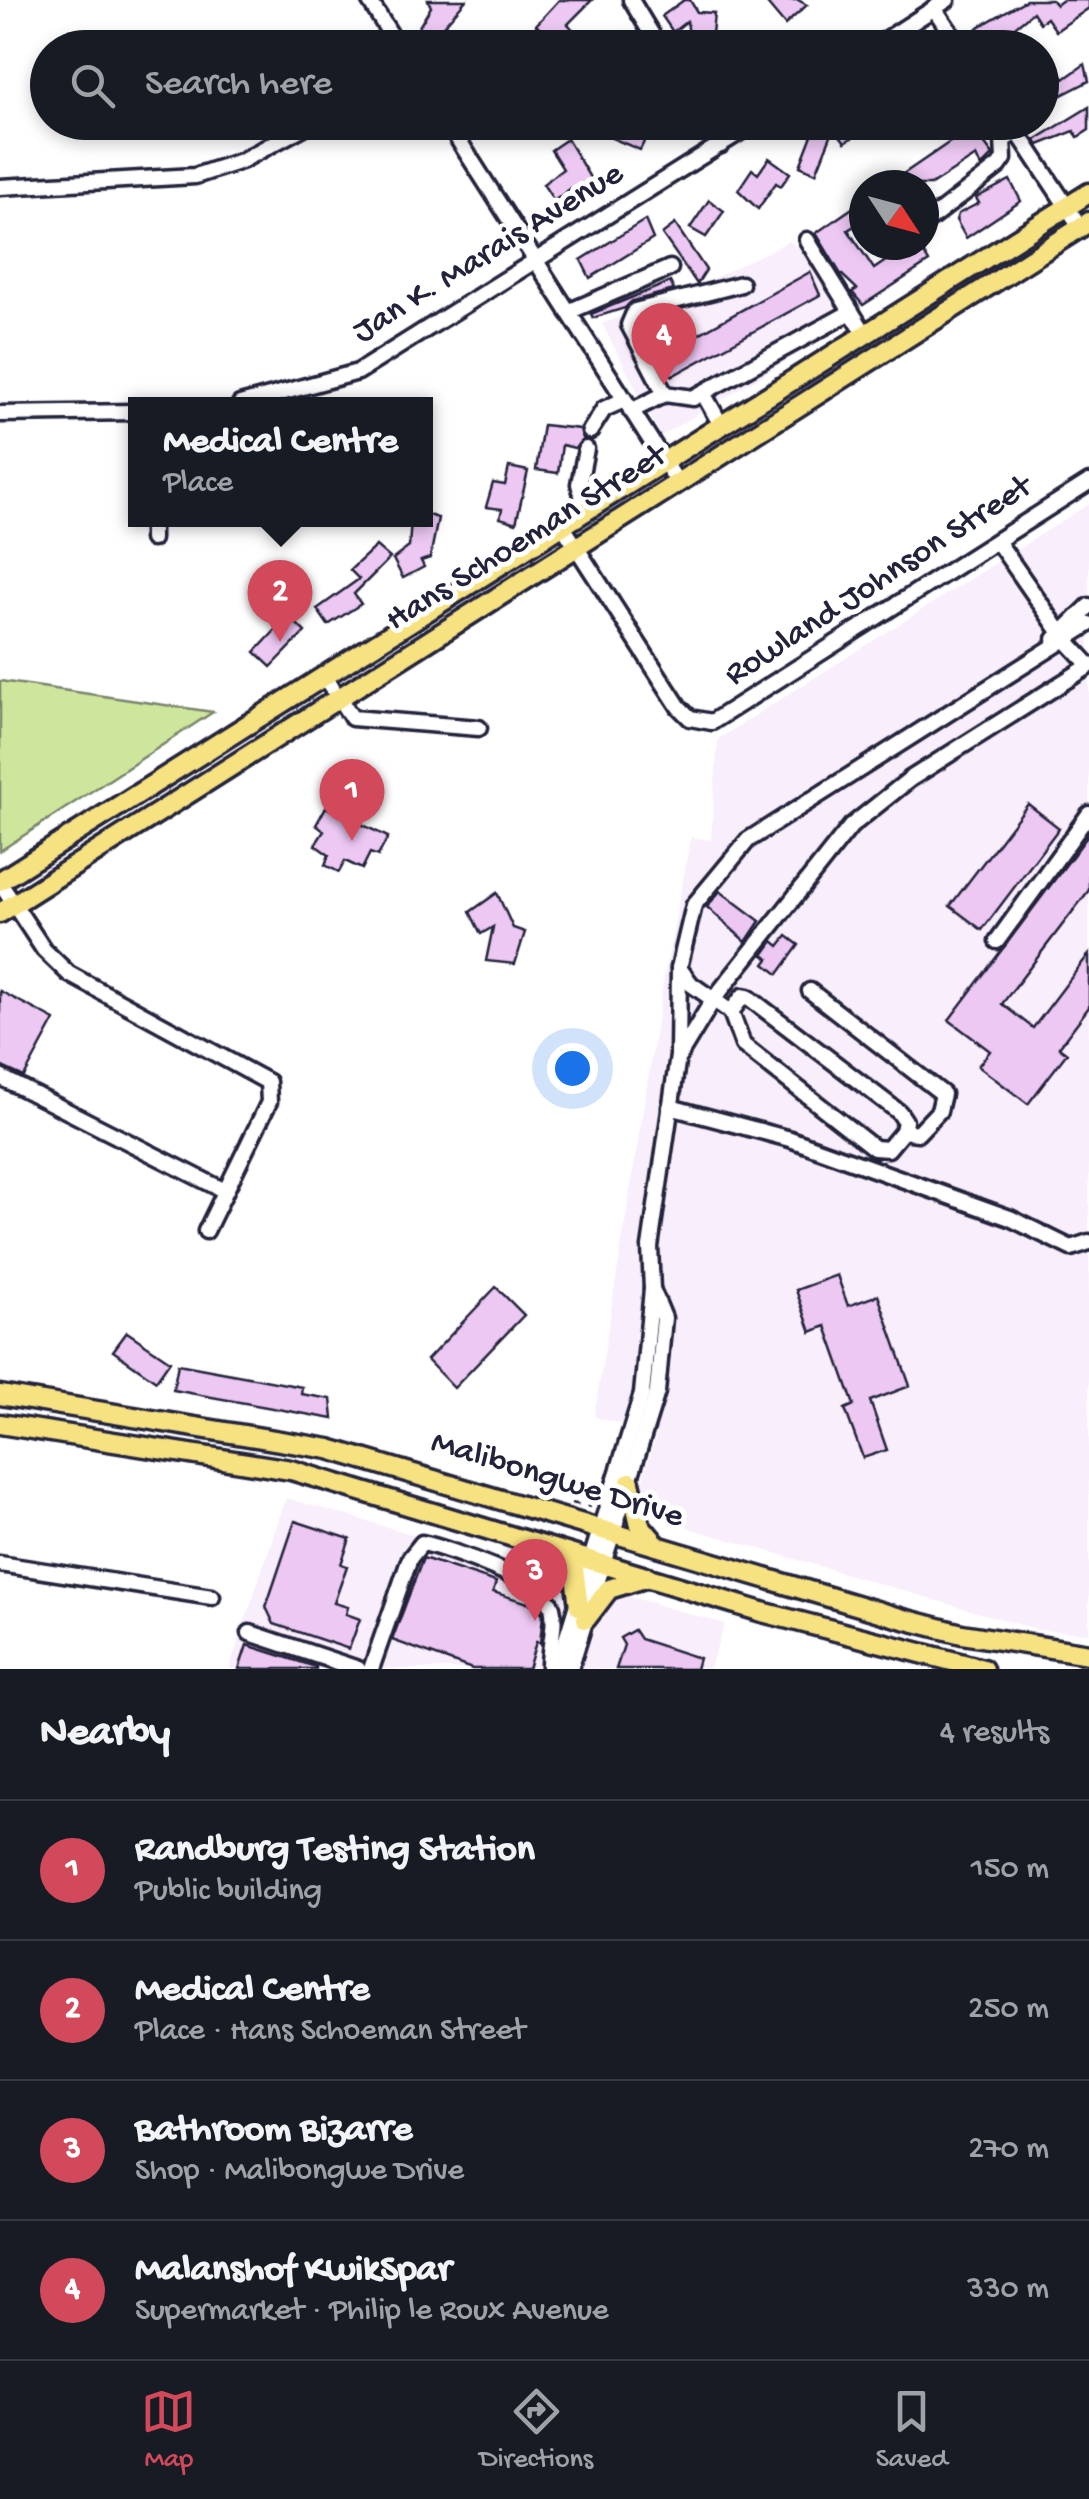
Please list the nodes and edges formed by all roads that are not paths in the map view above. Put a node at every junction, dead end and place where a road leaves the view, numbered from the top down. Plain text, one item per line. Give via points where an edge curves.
1 (370, 0) edge
2 (630, 0) edge
3 (941, 4) edge
4 (388, 30) edge
5 (649, 30) edge
6 (901, 30) edge
7 (953, 30) edge
8 (280, 140) edge
9 (458, 140) edge
10 (718, 140) edge
11 (729, 140) edge
12 (1003, 140) edge
13 (1022, 140) edge
14 (721, 145) junction
15 (0, 188) edge
16 (1089, 193) edge
17 (1066, 207) junction
18 (939, 212) edge
19 (1085, 225) edge
20 (807, 240) dead end
21 (535, 260) junction
22 (670, 268) dead end
23 (741, 284) dead end
24 (568, 312) junction
25 (851, 312) junction
26 (865, 334) junction
27 (703, 393) junction
28 (665, 394) junction
29 (266, 397) edge
30 (628, 406) junction
31 (128, 412) edge
32 (0, 414) edge
33 (722, 425) junction
34 (590, 430) dead end
35 (586, 449) dead end
36 (664, 462) junction
37 (1089, 482) edge
38 (678, 483) junction
39 (586, 510) junction
40 (562, 526) junction
41 (152, 527) edge
42 (152, 540) dead end
43 (997, 540) junction
44 (574, 547) junction
45 (1089, 606) edge
46 (1089, 624) edge
47 (1063, 636) junction
48 (1089, 665) edge
49 (324, 676) junction
50 (336, 697) junction
51 (479, 728) dead end
52 (1089, 814) edge
53 (0, 882) edge
54 (7, 909) edge
55 (997, 941) dead end
56 (679, 968) junction
57 (810, 991) dead end
58 (714, 1000) junction
59 (730, 1012) junction
60 (678, 1056) junction
61 (0, 1076) edge
62 (670, 1107) junction
63 (904, 1131) junction
64 (225, 1190) junction
65 (206, 1232) dead end
66 (1089, 1242) edge
67 (652, 1289) junction
68 (0, 1395) edge
69 (0, 1424) edge
70 (630, 1482) junction
71 (608, 1531) junction
72 (656, 1544) junction
73 (552, 1546) junction
74 (600, 1561) junction
75 (0, 1564) edge
76 (654, 1576) junction
77 (212, 1597) dead end
78 (583, 1613) junction
79 (250, 1633) dead end
80 (1085, 1651) edge
81 (956, 1666) edge
82 (358, 1669) edge
83 (371, 1669) edge
84 (549, 1669) edge
85 (557, 1669) edge
86 (570, 1669) edge
87 (983, 1669) edge

1 - 4 street
2 - 5 street
3 - 6 street
3 - 7 street
8 - 15 street via 195,176
9 - 21 street
10 - 14 street
11 - 14 street, Jan K. Marais Avenue
12 - 18 street via 999,166
13 - 17 street
14 - 21 street, Jan K. Marais Avenue
16 - 17 main road, Hans Schoeman Street
17 - 19 street
17 - 26 main road, Hans Schoeman Street
19 - 38 main road, Hans Schoeman Street
20 - 25 street
21 - 24 street
21 - 29 street, Jan K. Marais Avenue via 358,372
22 - 24 street
23 - 28 street via 643,308 631,317 629,325
24 - 30 street
25 - 26 street
25 - 27 street
26 - 33 main road, Hans Schoeman Street
27 - 28 street via 684,400
27 - 33 street
28 - 30 street
30 - 34 street via 599,414
30 - 36 street
31 - 32 street
33 - 36 main road, Hans Schoeman Street
35 - 39 street via 579,484
36 - 38 street
36 - 39 main road, Hans Schoeman Street
37 - 43 street, Rowland Johnson Street
38 - 44 main road, Hans Schoeman Street
39 - 40 main road, Hans Schoeman Street
40 - 44 street, Rowland Johnson Street
40 - 49 main road, Hans Schoeman Street
41 - 42 street
43 - 44 street, Rowland Johnson Street via 728,715 702,722 679,707
43 - 47 street
44 - 50 main road, Hans Schoeman Street
45 - 47 street
46 - 47 street
47 - 48 street
47 - 56 street via 748,840 694,905
48 - 58 street via 864,814
49 - 50 street
49 - 53 main road, Hans Schoeman Street
50 - 51 street via 358,719
50 - 54 main road, Hans Schoeman Street
52 - 55 street
53 - 54 street
54 - 64 street via 69,974 268,1082 269,1102
56 - 58 street
56 - 60 street
57 - 63 street via 943,1094 930,1122 918,1133
58 - 59 street
58 - 60 street
59 - 63 street via 748,996 899,1112
59 - 63 street via 743,1045 874,1148 888,1150
60 - 62 street
61 - 64 street
62 - 66 street via 790,1139 1010,1218 1072,1248
62 - 67 street via 650,1247
64 - 65 street
67 - 70 street via 664,1318 663,1353
67 - 71 street via 642,1394
68 - 71 main road, Malibongwe Drive via 328,1449
69 - 73 main road, Malibongwe Drive via 291,1470
70 - 71 street
70 - 72 main road via 640,1525
71 - 72 main road, Malibongwe Drive
71 - 74 street
72 - 80 main road, Malibongwe Drive via 947,1630
73 - 74 main road, Malibongwe Drive
73 - 78 main road via 574,1569
74 - 76 main road, Malibongwe Drive
74 - 78 street
75 - 77 street
76 - 78 main road via 617,1584
76 - 81 main road, Malibongwe Drive
78 - 85 street
78 - 86 street
79 - 82 street
81 - 87 main road, Malibongwe Drive
83 - 84 street via 410,1558 422,1543 478,1560 544,1593 553,1612

